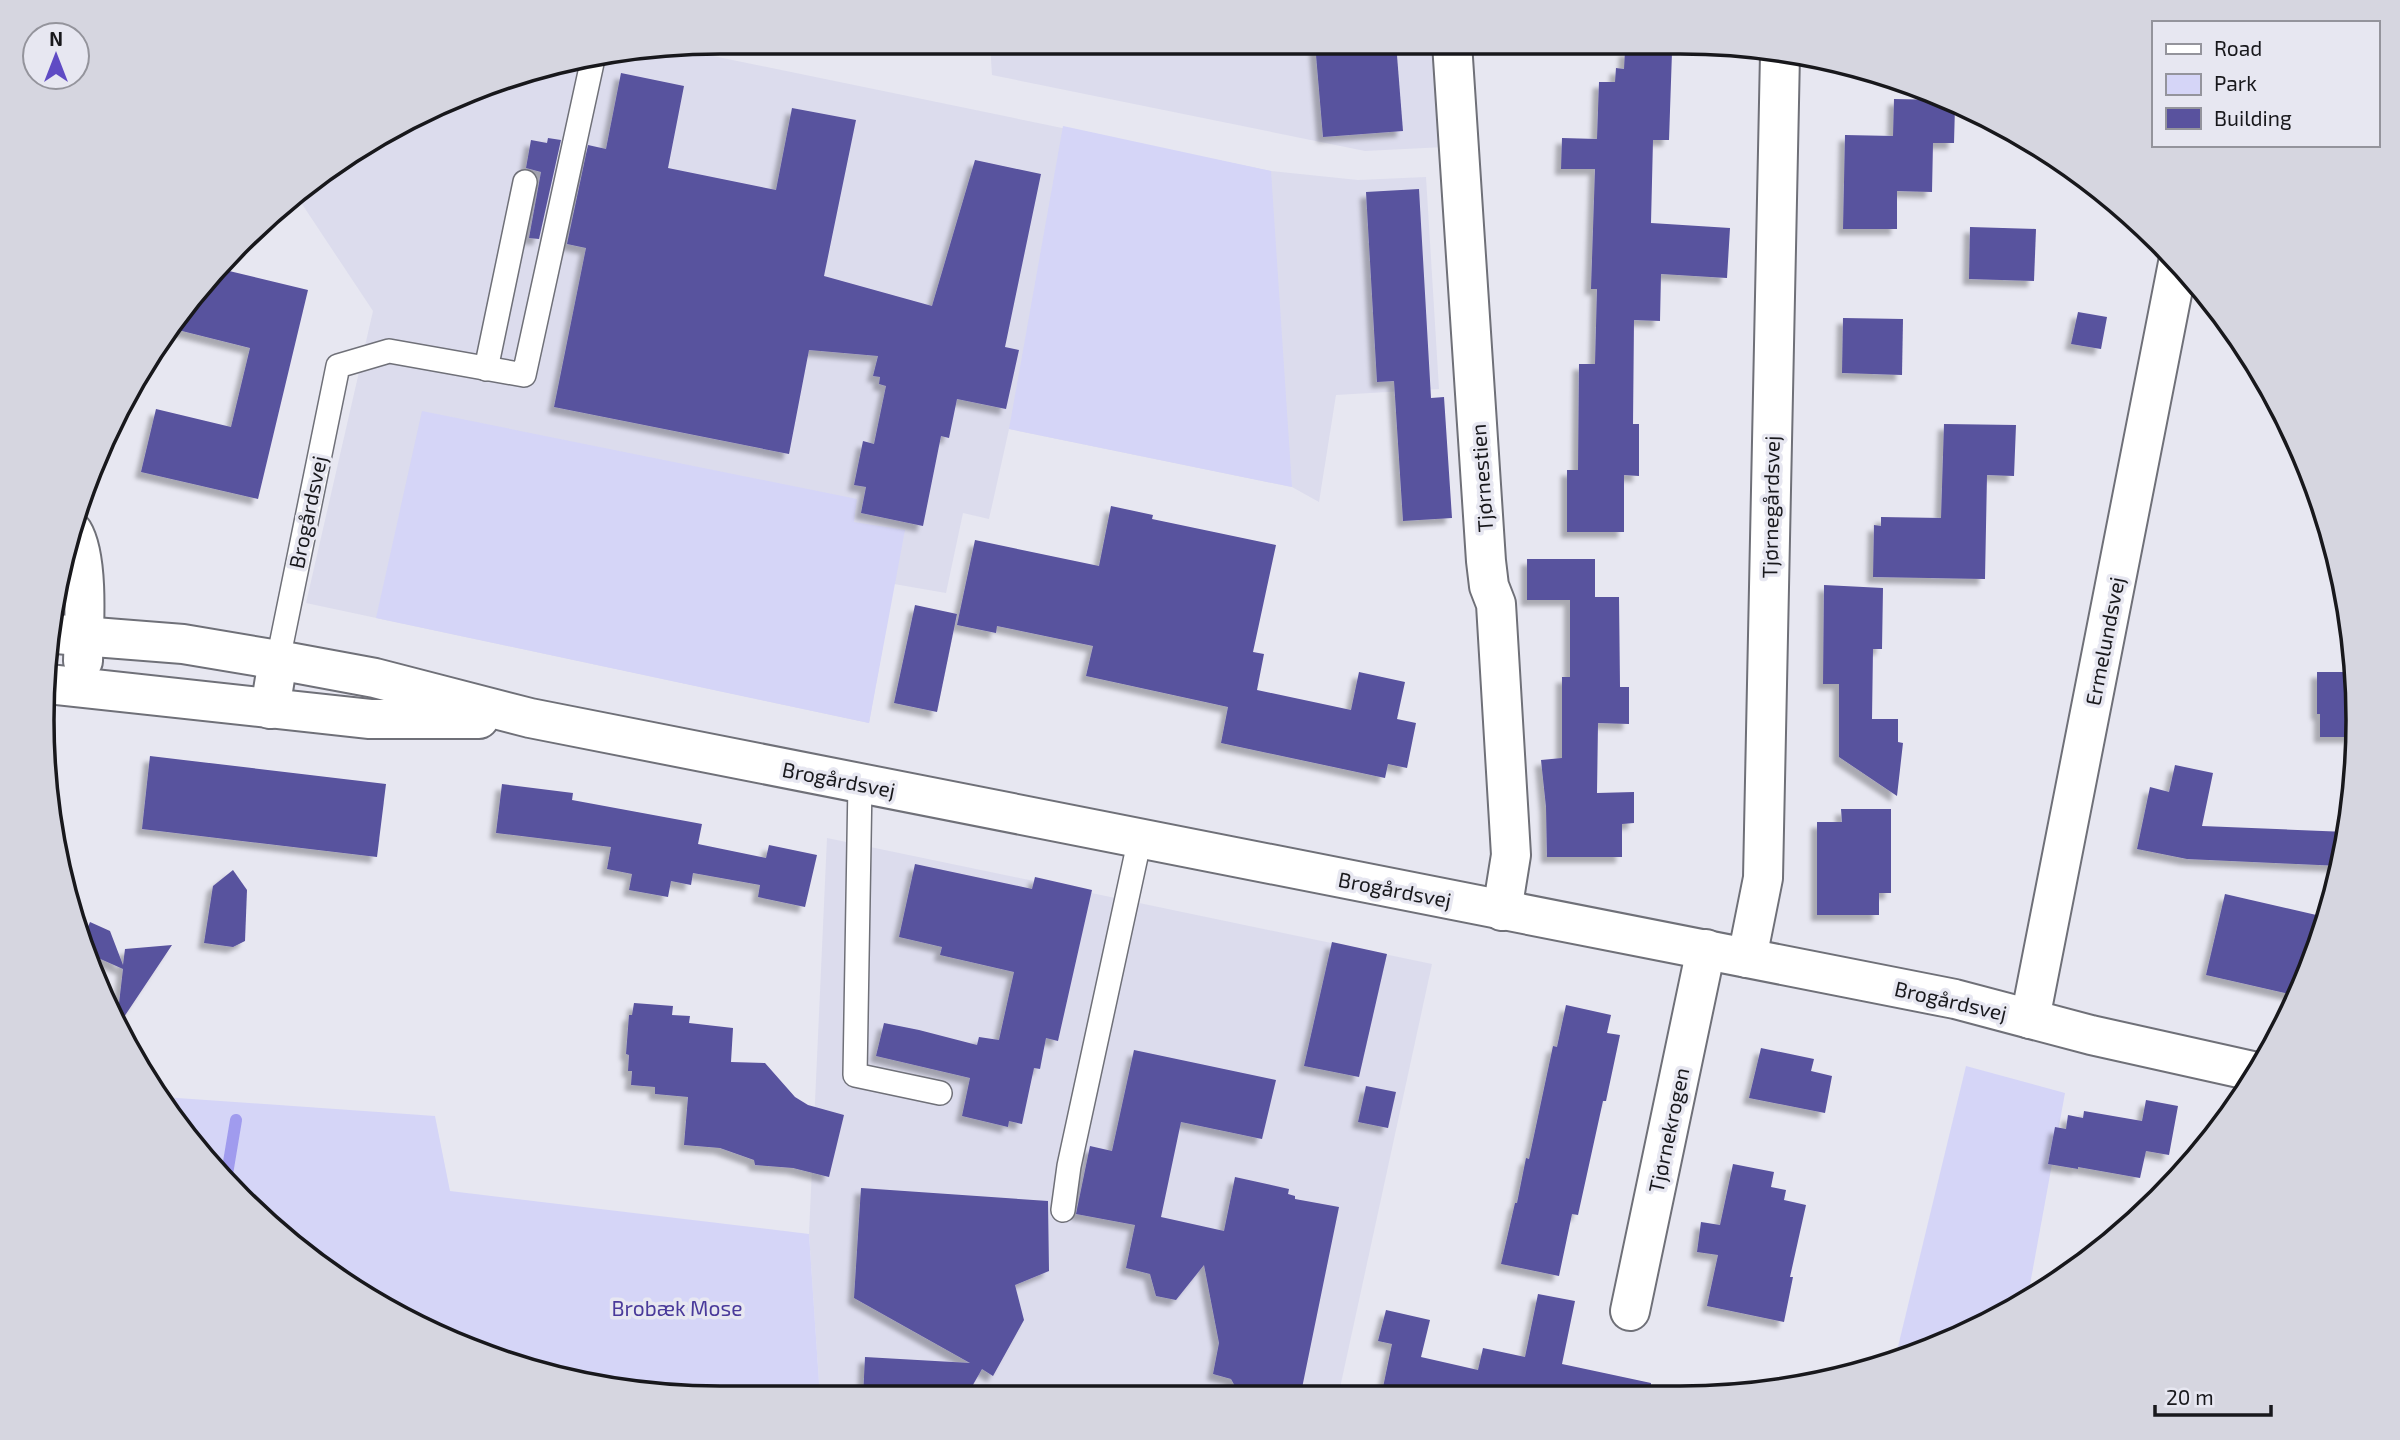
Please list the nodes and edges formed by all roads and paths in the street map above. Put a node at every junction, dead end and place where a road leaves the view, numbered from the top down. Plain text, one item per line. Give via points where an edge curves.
1 (1453, 54) edge
2 (1780, 62) edge
3 (591, 67) edge
4 (525, 181) dead end
5 (2176, 275) edge
6 (486, 369) junction
7 (79, 543) edge
8 (70, 635) edge
9 (278, 660) junction
10 (65, 685) edge
11 (270, 709) junction
12 (530, 718) junction
13 (860, 783) junction
14 (1140, 838) junction
15 (1502, 911) junction
16 (1706, 949) junction
17 (1747, 958) junction
18 (2030, 1019) junction
19 (2247, 1070) edge
20 (940, 1093) dead end
21 (1063, 1210) dead end
22 (1630, 1311) dead end

1 - 15 street, Tjørnestien via 1511,855
2 - 17 street, Tjørnegårdsvej via 1763,878
3 - 6 lane via 524,375
4 - 6 lane
5 - 18 street, Ermelundsvej
6 - 9 lane, Brogårdsvej via 389,351 338,366
7 - 8 street via 83,570
8 - 9 street, Brogårdsvej via 183,644
8 - 10 street
9 - 11 street, Brogårdsvej
9 - 12 street, Brogårdsvej via 376,678
10 - 11 street, Brogårdsvej
11 - 12 street, Brogårdsvej via 370,719
12 - 13 street, Brogårdsvej
13 - 14 street, Brogårdsvej
13 - 20 lane via 855,1075
14 - 15 street, Brogårdsvej
14 - 21 lane
15 - 16 street, Brogårdsvej
16 - 17 street, Brogårdsvej
16 - 22 street, Tjørnekrogen
17 - 18 street, Brogårdsvej via 1955,999
18 - 19 street, Brogårdsvej

